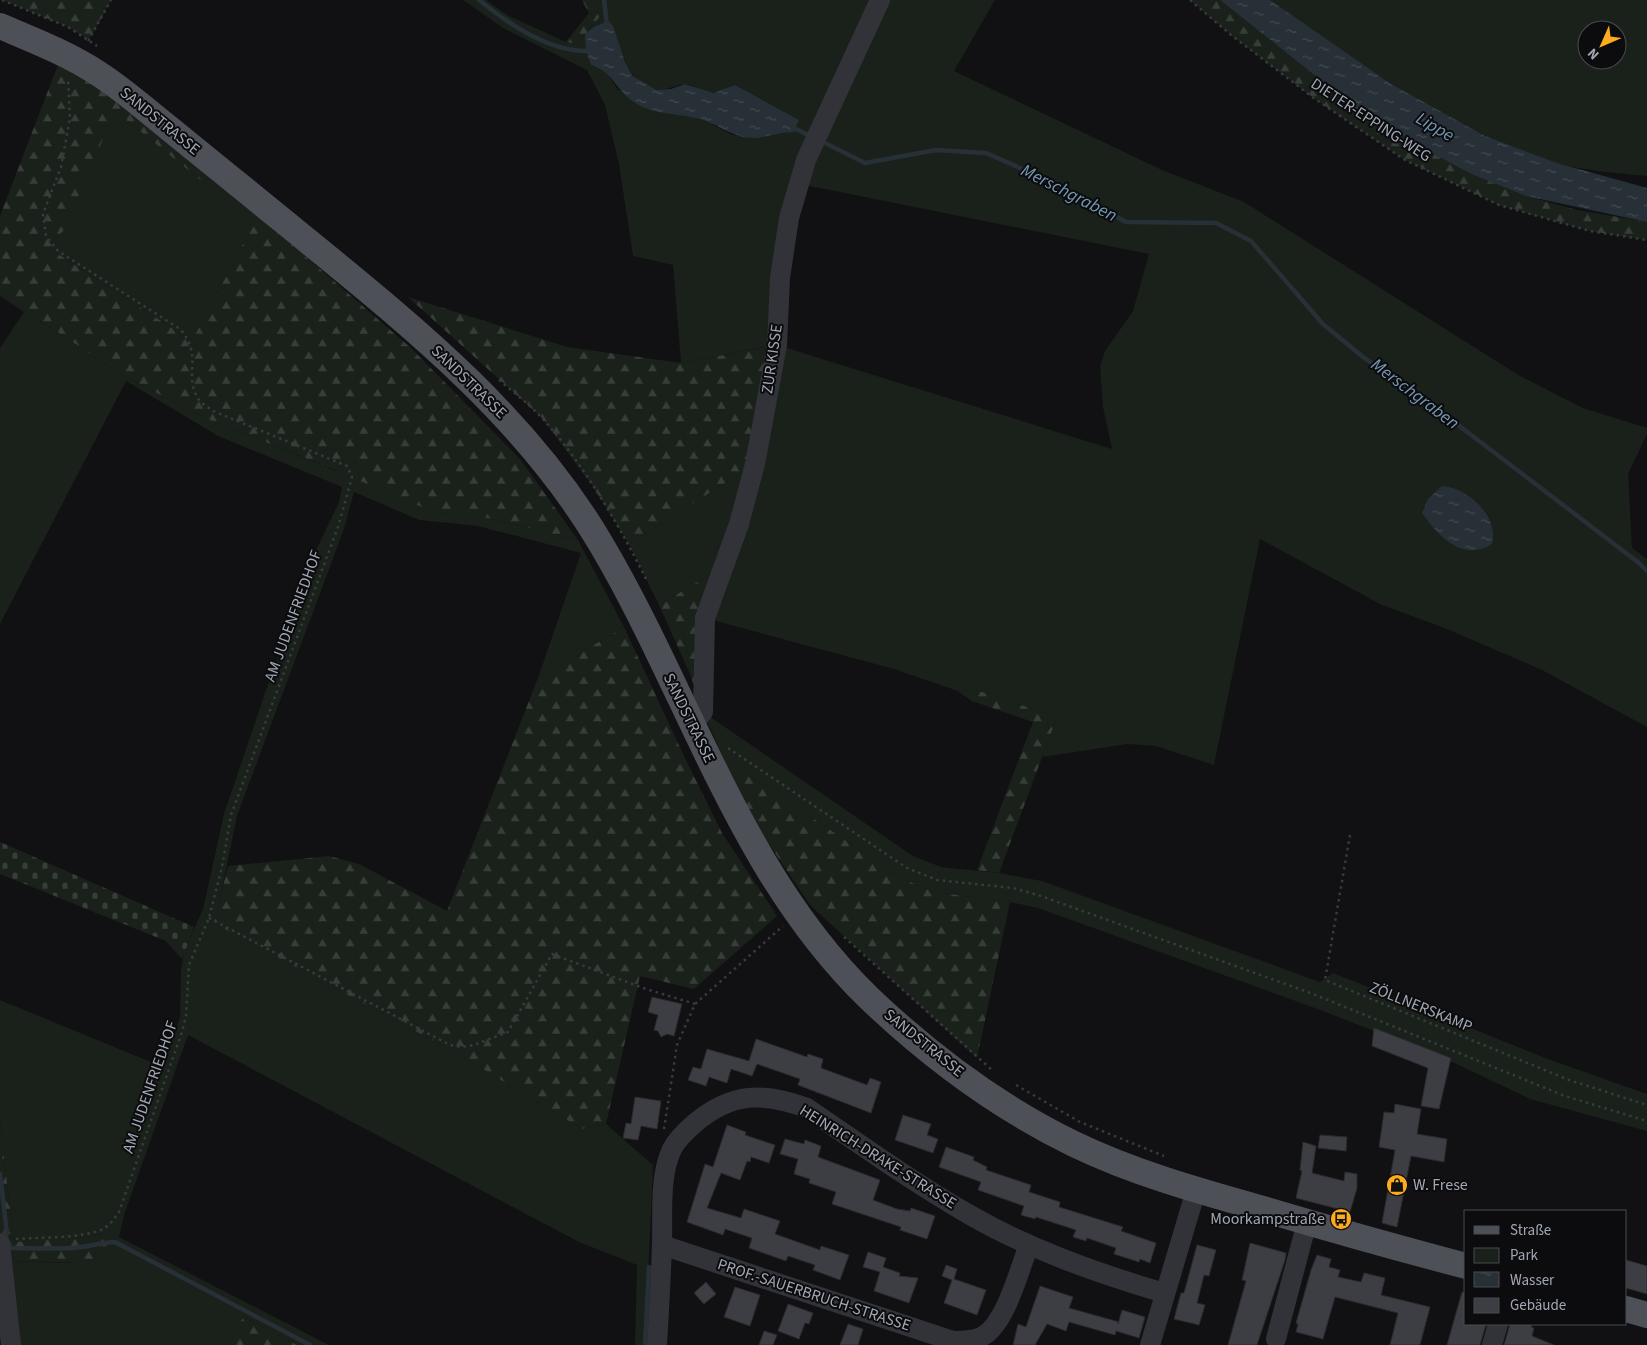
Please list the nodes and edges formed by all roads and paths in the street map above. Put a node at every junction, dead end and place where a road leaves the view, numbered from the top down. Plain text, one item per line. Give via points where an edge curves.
1 (2, 0) edge
2 (111, 0) edge
3 (880, 0) edge
4 (1190, 0) edge
5 (0, 26) edge
6 (81, 50) junction
7 (1647, 240) edge
8 (629, 544) dead end
9 (650, 588) dead end
10 (693, 725) junction
11 (722, 744) dead end
12 (1350, 834) dead end
13 (797, 914) junction
14 (209, 918) junction
15 (838, 932) dead end
16 (695, 1004) junction
17 (996, 1073) dead end
18 (1011, 1083) dead end
19 (1647, 1105) edge
20 (1647, 1121) edge
21 (672, 1148) junction
22 (1172, 1159) dead end
23 (1196, 1190) junction
24 (1307, 1222) junction
25 (5, 1241) edge
26 (662, 1245) junction
27 (1028, 1245) junction
28 (1464, 1265) edge
29 (1164, 1293) junction
30 (1627, 1309) edge
31 (1647, 1315) edge
32 (1498, 1325) edge
33 (1276, 1339) dead end
34 (12, 1345) edge
35 (657, 1345) edge
36 (1150, 1345) edge
37 (1492, 1345) edge

1 - 6 path via 68,28
2 - 6 path, AM JUDENFRIEDHOF
3 - 10 street, ZUR KISSE via 806,160 789,218 780,278 777,345 755,464 739,524 706,618 703,712
4 - 7 path, DIETER-EPPING-WEG via 1307,93 1405,160 1499,206 1590,231
5 - 6 main road, SANDSTRASSE
6 - 10 main road, SANDSTRASSE via 120,90 436,348 525,437 566,489 601,543
6 - 14 path, AM JUDENFRIEDHOF via 67,67 70,118 61,167 43,214 46,236 58,251 180,329 190,340 194,357 192,386 198,400 212,411 347,466 352,477 338,528 231,815
8 - 9 path
10 - 13 main road, SANDSTRASSE via 731,804
11 - 20 path via 907,868 937,880 1013,888 1041,896 1313,994 1564,1096
12 - 19 path, ZÖLLNERSKAMP via 1325,980 1569,1080
13 - 16 path
13 - 23 main road, SANDSTRASSE via 870,999 991,1096 1072,1143 1143,1173
14 - 16 path via 450,1045 461,1047 508,1032 552,954
14 - 25 path, AM JUDENFRIEDHOF via 189,965 182,1032 119,1212 103,1229 84,1234
15 - 17 path
16 - 21 path via 677,1045 664,1132
18 - 22 path via 1080,1122
21 - 26 street, HEINRICH-DRAKE-STRASSE via 664,1180
21 - 27 street, HEINRICH-DRAKE-STRASSE via 709,1111 727,1102 752,1096 781,1098 807,1108 962,1210
23 - 24 main road, SANDSTRASSE
23 - 29 street
24 - 28 main road, SANDSTRASSE
24 - 33 street
25 - 34 street
26 - 27 street, PROF.-SAUERBRUCH-STRASSE via 953,1341 966,1342 982,1337 1000,1319
26 - 35 street, HEINRICH-DRAKE-STRASSE
27 - 29 street, HEINRICH-DRAKE-STRASSE via 1094,1272
29 - 36 street
30 - 31 main road
32 - 37 street

